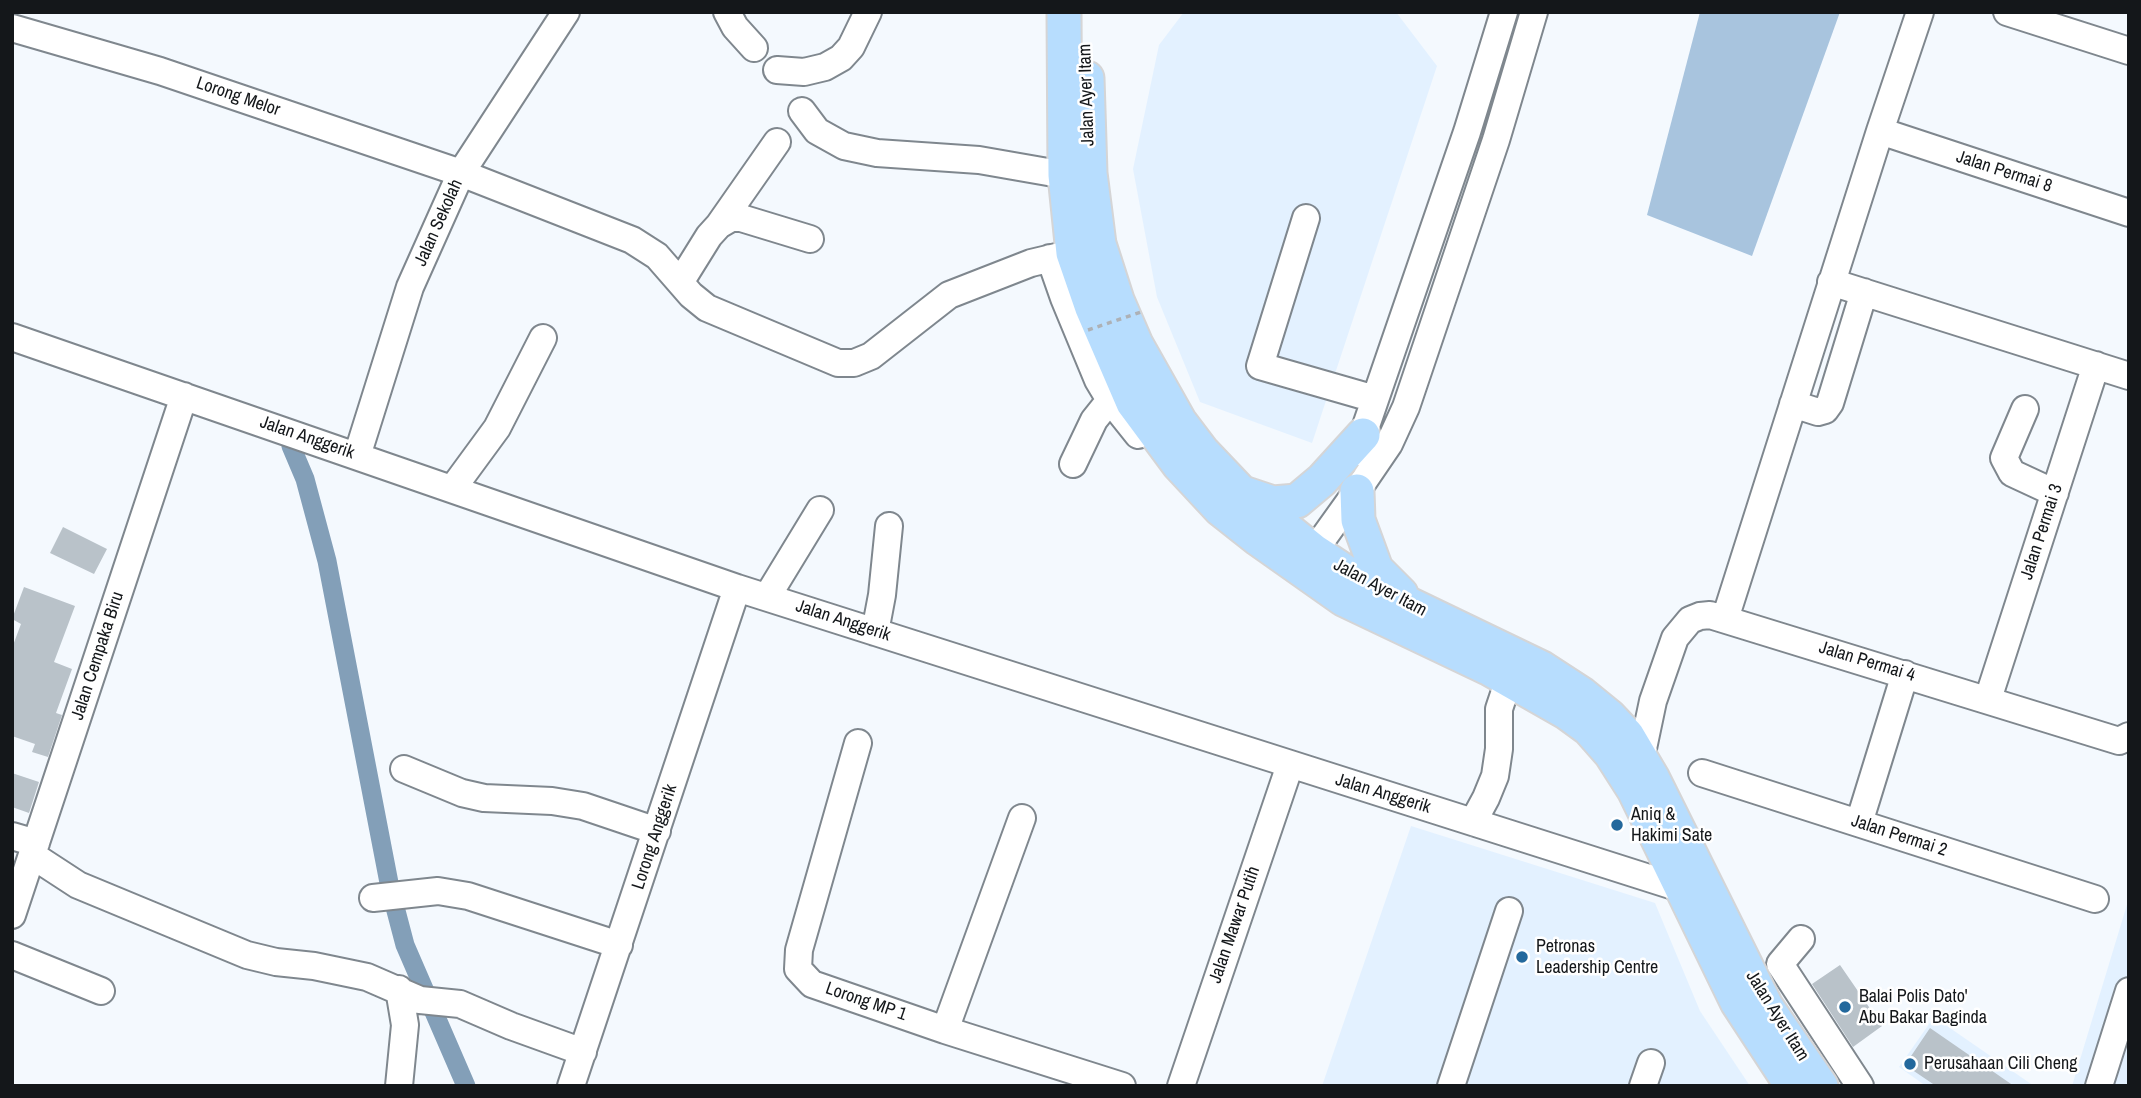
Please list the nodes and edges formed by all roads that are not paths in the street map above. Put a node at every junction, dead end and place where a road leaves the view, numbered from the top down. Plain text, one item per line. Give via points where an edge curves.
1 (566, 12) edge
2 (727, 12) edge
3 (868, 12) edge
4 (1064, 12) edge
5 (1084, 12) edge
6 (1504, 12) edge
7 (1534, 12) edge
8 (1920, 12) edge
9 (2007, 12) edge
10 (12, 27) edge
11 (754, 48) dead end
12 (2129, 51) edge
13 (778, 70) dead end
14 (802, 111) dead end
15 (1880, 131) junction
16 (1467, 132) junction
17 (1496, 140) junction
18 (777, 142) dead end
19 (461, 173) junction
20 (1065, 175) junction
21 (2129, 213) edge
22 (1306, 218) dead end
23 (719, 225) junction
24 (810, 239) dead end
25 (1062, 256) junction
26 (681, 281) junction
27 (1831, 282) junction
28 (1864, 292) junction
29 (12, 337) edge
30 (542, 338) dead end
31 (2096, 365) junction
32 (2129, 376) edge
33 (184, 397) junction
34 (1375, 399) junction
35 (1110, 400) junction
36 (1793, 404) junction
37 (2025, 409) dead end
38 (1363, 435) junction
39 (357, 456) junction
40 (1073, 464) dead end
41 (453, 488) junction
42 (1357, 491) junction
43 (1241, 492) junction
44 (2054, 493) junction
45 (820, 510) dead end
46 (889, 526) dead end
47 (1258, 539) junction
48 (1303, 552) junction
49 (737, 588) junction
50 (767, 597) junction
51 (1414, 607) junction
52 (1725, 619) junction
53 (876, 632) junction
54 (1905, 674) junction
55 (1509, 679) junction
56 (1987, 699) junction
57 (1653, 701) junction
58 (1609, 716) junction
59 (2129, 736) edge
60 (858, 743) dead end
61 (1641, 758) junction
62 (1290, 765) junction
63 (404, 768) dead end
64 (1702, 773) dead end
65 (1022, 818) dead end
66 (1473, 822) junction
67 (1859, 823) junction
68 (657, 831) junction
69 (27, 845) edge
70 (1680, 888) junction
71 (384, 896) dead end
72 (2095, 899) dead end
73 (1509, 911) dead end
74 (12, 915) edge
75 (1801, 940) dead end
76 (619, 945) junction
77 (12, 955) edge
78 (101, 991) dead end
79 (2129, 991) edge
80 (421, 997) junction
81 (945, 1030) junction
82 (583, 1052) junction
83 (399, 1086) edge
84 (571, 1086) edge
85 (1122, 1086) edge
86 (1181, 1086) edge
87 (1451, 1086) edge
88 (1792, 1086) edge
89 (1821, 1086) edge
90 (1860, 1086) edge
91 (2099, 1086) edge

1 - 19 street, Jalan Sekolah
2 - 11 street
3 - 13 street via 841,58 804,72
4 - 20 main road, Jalan Ayer Itam
5 - 43 main road, Jalan Ayer Itam via 1090,173 1100,244 1116,300 1180,422
6 - 16 street
7 - 17 street
8 - 15 street
9 - 12 street
10 - 19 street, Lorong Melor via 160,71
14 - 20 street via 817,131 844,146 877,153 979,160
15 - 21 street, Jalan Permai 8
15 - 27 street
16 - 17 street
16 - 34 street
17 - 42 street via 1406,407 1390,444
18 - 23 street
19 - 26 street, Lorong Melor via 632,240 657,256
19 - 39 street, Jalan Sekolah via 410,287
20 - 25 main road, Jalan Ayer Itam
22 - 34 street via 1259,366
23 - 24 street via 741,218
23 - 26 street
25 - 26 street, Lorong Melor via 949,295 855,363 838,363 707,308
25 - 35 street via 1063,298
25 - 47 main road, Jalan Ayer Itam via 1096,318 1133,403 1179,465 1220,509
27 - 28 street
27 - 36 street
28 - 31 street
28 - 36 street via 1830,403 1818,412
29 - 33 street, Jalan Anggerik
30 - 41 street via 497,428
31 - 32 street
31 - 44 street, Jalan Permai 3
33 - 39 street, Jalan Anggerik
33 - 69 street, Jalan Cempaka Biru
34 - 38 street
35 - 40 street via 1094,420
35 - 47 street via 1197,509
36 - 52 street
37 - 44 street via 2004,458 2012,473
38 - 43 main road via 1297,501 1273,503
38 - 48 street via 1345,481
39 - 41 street, Jalan Anggerik
41 - 49 street, Jalan Anggerik
42 - 48 street
42 - 51 main road via 1358,520 1376,569
43 - 48 main road, Jalan Ayer Itam
44 - 56 street, Jalan Permai 3
45 - 50 street
46 - 53 street
47 - 48 main road, Jalan Ayer Itam
48 - 51 main road, Jalan Ayer Itam
48 - 55 main road, Jalan Ayer Itam via 1343,599
49 - 50 street, Jalan Anggerik
49 - 68 street, Lorong Anggerik
50 - 53 street, Jalan Anggerik
51 - 58 main road, Jalan Ayer Itam via 1542,668
52 - 54 street, Jalan Permai 4
52 - 57 street, Jalan Permai 4 via 1700,616 1682,628
53 - 62 street, Jalan Anggerik
54 - 56 street, Jalan Permai 4
54 - 67 street
55 - 66 street via 1499,709 1495,776
55 - 70 main road, Jalan Ayer Itam via 1589,729 1611,754 1634,790
56 - 59 street, Jalan Permai 4 via 2119,741
57 - 58 street via 1635,719
57 - 61 street, Jalan Permai 4
58 - 61 main road, Jalan Ayer Itam
60 - 81 street, Lorong MP 1 via 799,950 798,969 812,984
61 - 89 main road, Jalan Ayer Itam via 1766,1006
62 - 66 street, Jalan Anggerik
62 - 86 street, Jalan Mawar Putih
63 - 68 street via 461,793 583,806
64 - 67 street, Jalan Permai 2
65 - 81 street
66 - 70 street, Jalan Anggerik
67 - 72 street, Jalan Permai 2
68 - 76 street, Lorong Anggerik
69 - 74 street, Jalan Cempaka Biru
69 - 80 street via 78,886 247,955 366,977
70 - 88 main road, Jalan Ayer Itam via 1737,1002
71 - 76 street via 438,891 468,896
73 - 87 street
75 - 90 street via 1780,964
76 - 82 street, Lorong Anggerik
77 - 78 street
79 - 91 street
80 - 82 street via 460,1004
80 - 83 street via 405,1025
81 - 85 street, Lorong MP 1
82 - 84 street, Lorong Anggerik

